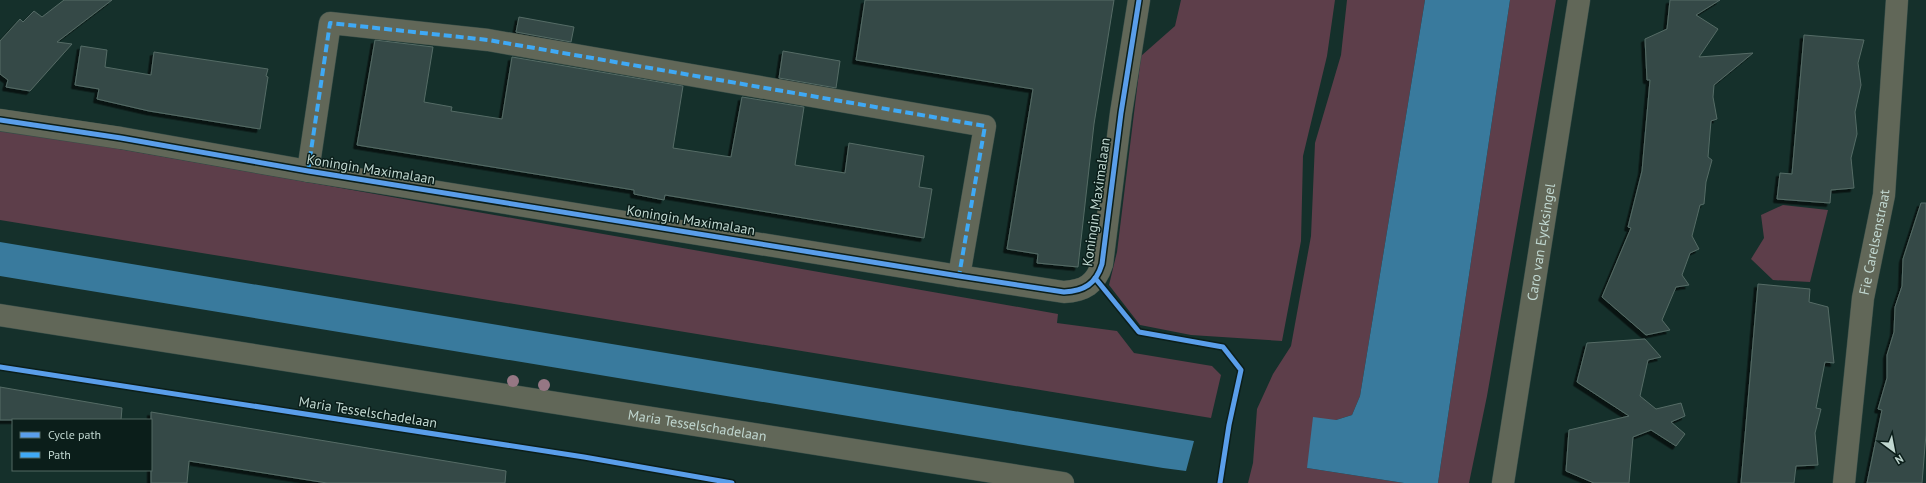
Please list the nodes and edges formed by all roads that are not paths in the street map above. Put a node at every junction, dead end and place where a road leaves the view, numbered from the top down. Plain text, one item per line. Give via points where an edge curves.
1 (1139, 0) edge
2 (1579, 0) edge
3 (1897, 0) edge
4 (0, 120) edge
5 (308, 171) junction
6 (959, 276) junction
7 (0, 315) edge
8 (1024, 480) edge
9 (1063, 483) edge
10 (1502, 483) edge
11 (1844, 483) edge

1 - 6 street, Koningin Maximalaan via 1121,113 1102,264 1095,278 1076,292 1064,292
2 - 10 street, Caro van Eycksingel
3 - 11 street, Fie Carelsenstraat via 1884,195 1863,298
4 - 5 street, Koningin Maximalaan via 121,138
5 - 6 street, Koningin Maximalaan
5 - 6 street via 330,23 488,40 985,126
7 - 8 street, Maria Tesselschadelaan
8 - 9 street, Maria Tesselschadelaan

